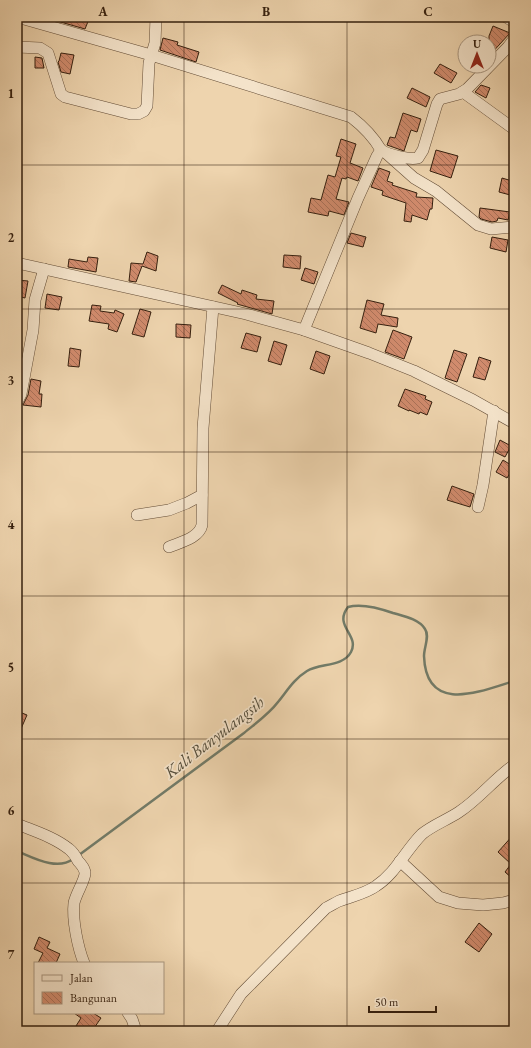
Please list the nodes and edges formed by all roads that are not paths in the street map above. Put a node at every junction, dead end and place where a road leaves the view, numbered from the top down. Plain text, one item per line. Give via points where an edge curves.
1 (17, 17) edge
2 (156, 17) edge
3 (506, 17) edge
4 (514, 22) edge
5 (514, 39) edge
6 (17, 47) edge
7 (151, 55) junction
8 (463, 92) junction
9 (514, 129) edge
10 (384, 152) junction
11 (514, 227) edge
12 (17, 263) edge
13 (44, 269) junction
14 (213, 307) junction
15 (304, 330) junction
16 (17, 402) edge
17 (494, 411) junction
18 (514, 422) edge
19 (202, 495) junction
20 (478, 507) dead end
21 (137, 515) dead end
22 (169, 547) dead end
23 (514, 765) edge
24 (17, 824) edge
25 (400, 861) junction
26 (514, 900) edge
27 (84, 962) edge
28 (129, 1014) edge
29 (136, 1031) edge
30 (217, 1031) edge

1 - 7 street
2 - 7 street via 155,43
3 - 4 street
5 - 8 street
6 - 7 street via 40,48 48,52 61,94 65,97 131,114 138,114 147,106
7 - 10 street via 351,117 368,130
8 - 9 street
8 - 10 street via 439,100 418,158
10 - 11 street via 414,178 436,190 478,226 490,229
10 - 15 street via 377,156 358,198
12 - 13 street
13 - 14 street
13 - 16 street via 35,300 25,373
14 - 15 street
14 - 19 street via 203,428
15 - 17 street via 414,371
17 - 18 street
17 - 20 street
19 - 21 street via 168,510
19 - 22 street via 202,525 199,532
23 - 25 street via 496,778 478,798 459,813 424,833
24 - 27 street via 50,837 70,849 85,872 74,904 76,929
25 - 26 street via 439,897 458,903 483,905
25 - 30 street via 395,870 376,887 326,908 241,994
28 - 29 street

